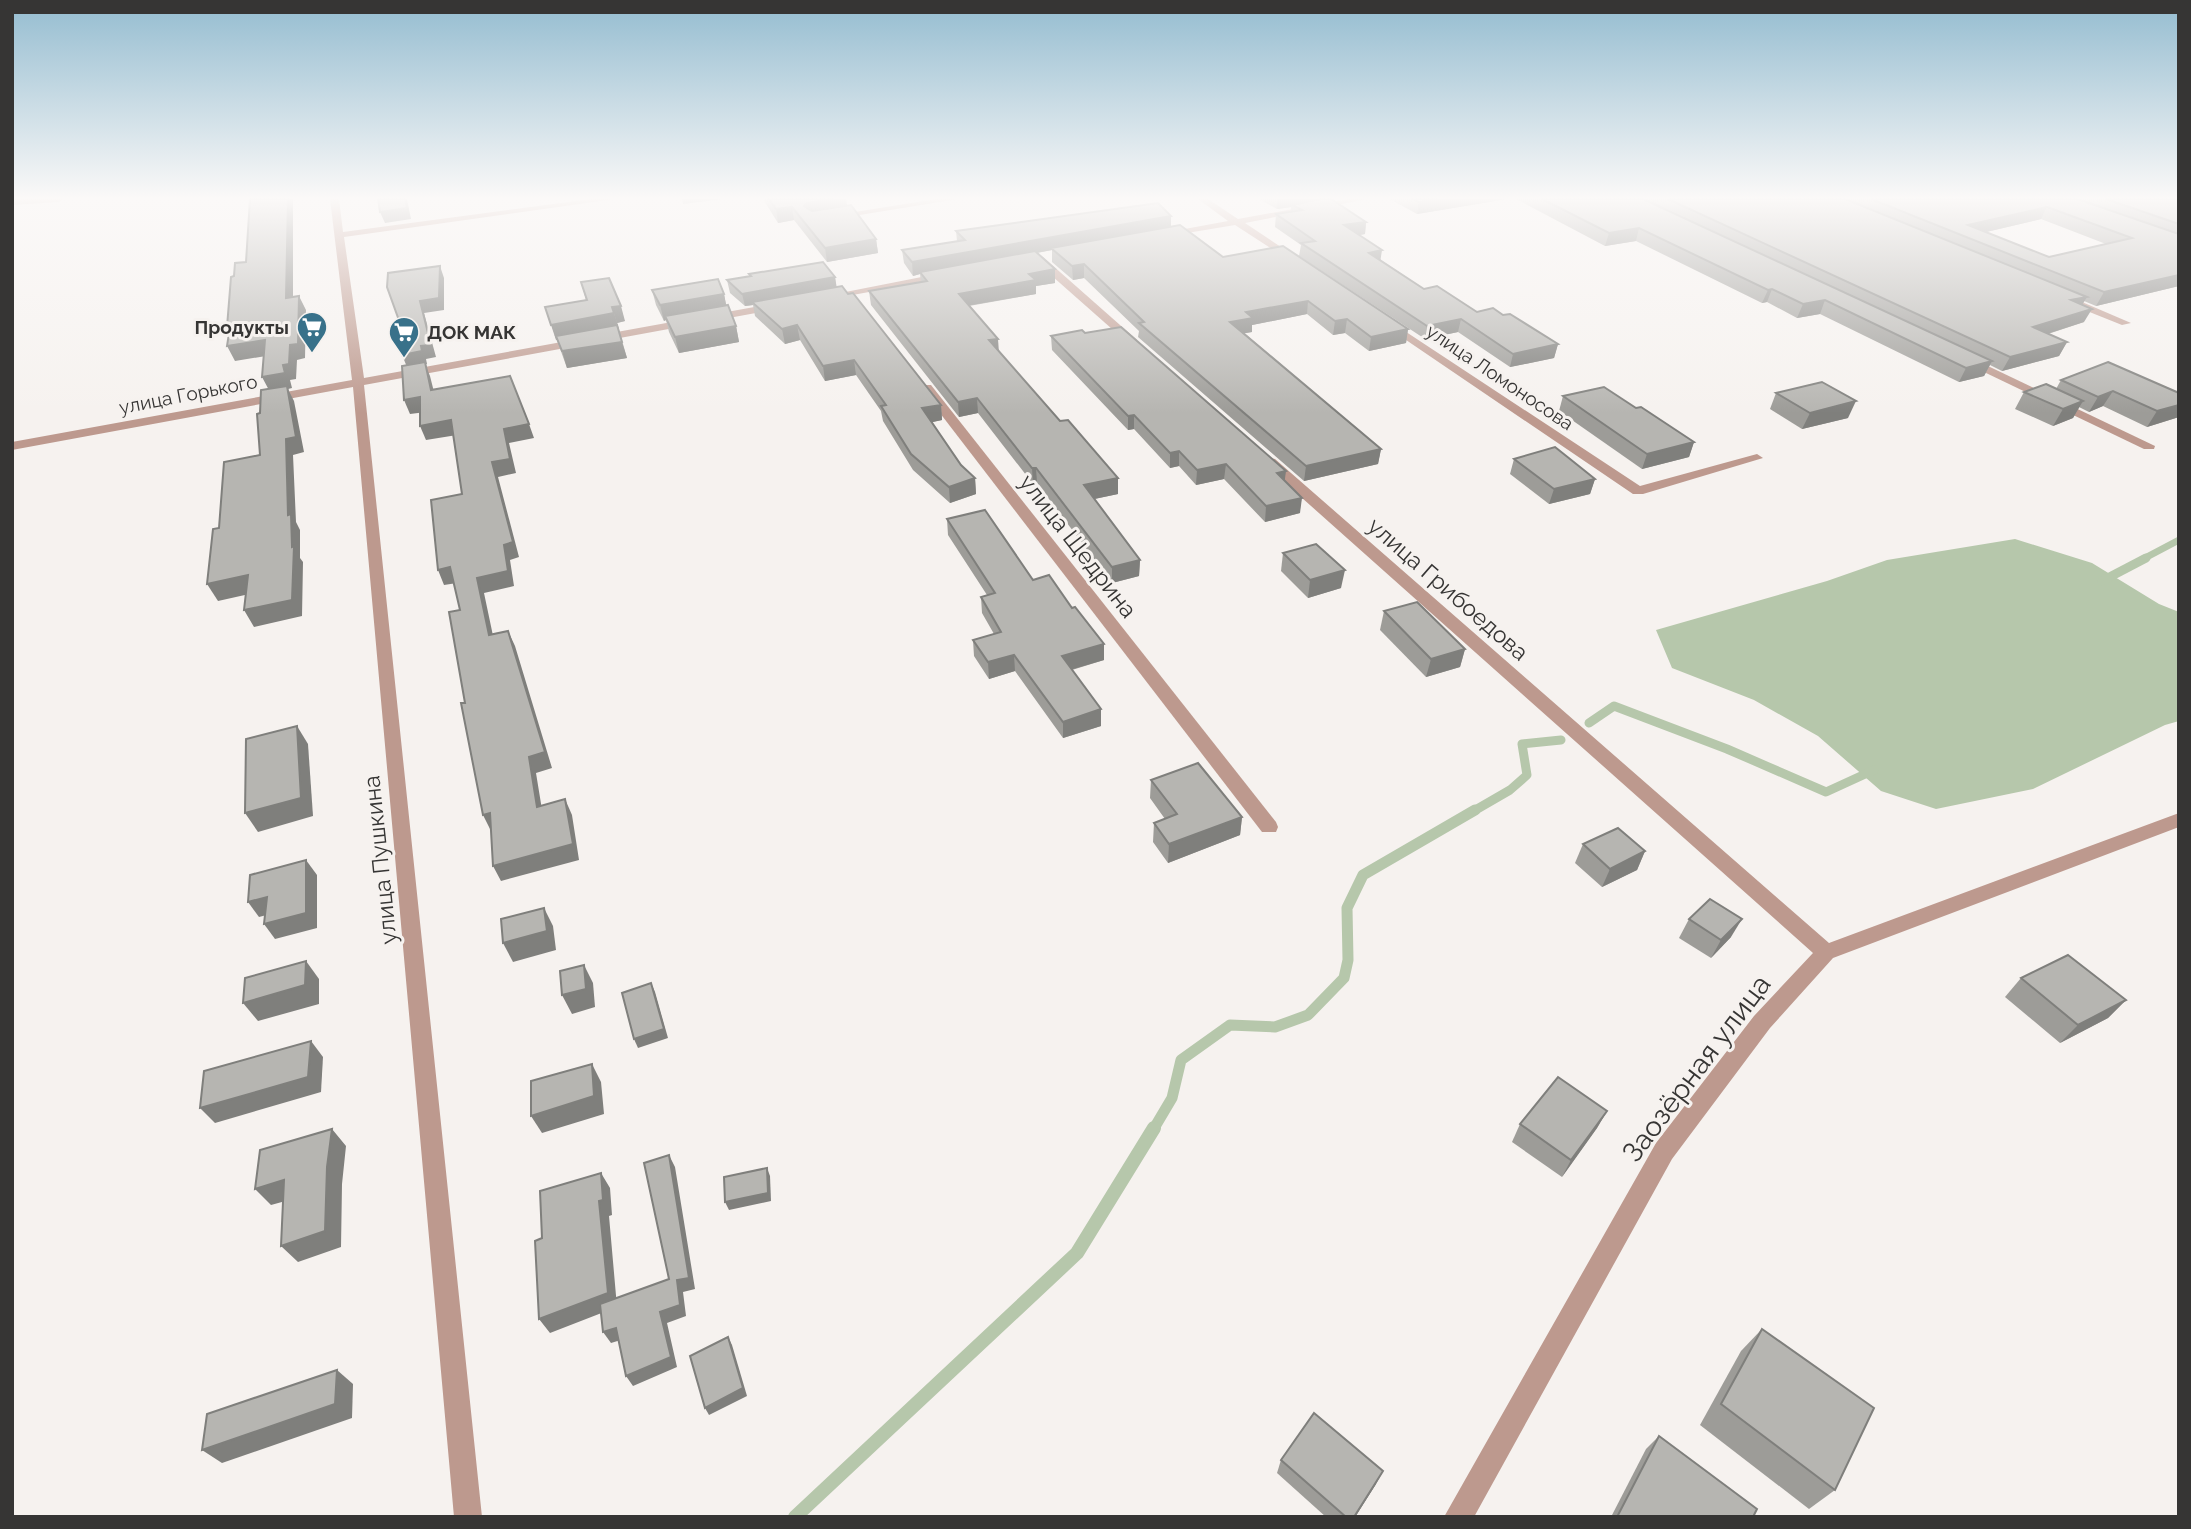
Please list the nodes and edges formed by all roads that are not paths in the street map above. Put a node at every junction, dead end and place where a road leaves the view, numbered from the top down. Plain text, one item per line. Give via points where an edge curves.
1 (344, 270) edge
2 (1052, 270) edge
3 (959, 274) edge
4 (2063, 298) edge
5 (811, 300) edge
6 (784, 305) edge
7 (1374, 314) edge
8 (2126, 323) dead end
9 (1144, 352) edge
10 (1950, 352) edge
11 (920, 380) edge
12 (358, 381) junction
13 (12, 446) edge
14 (2149, 446) dead end
15 (1260, 453) edge
16 (1757, 458) dead end
17 (2179, 820) edge
18 (1269, 827) dead end
19 (1826, 952) junction
20 (468, 1517) edge
21 (1458, 1517) edge

1 - 12 street, улица Пушкина
2 - 9 street
3 - 5 street via 857,298
4 - 8 street
6 - 12 street, улица Горького
7 - 16 street, улица Ломоносова via 1638,491
10 - 14 street
11 - 18 street, улица Щедрина
12 - 13 street, улица Горького
12 - 20 street, улица Пушкина
15 - 19 street, улица Грибоедова
17 - 19 street, Заозёрная улица
19 - 21 street, Заозёрная улица via 1762,1022 1664,1151

